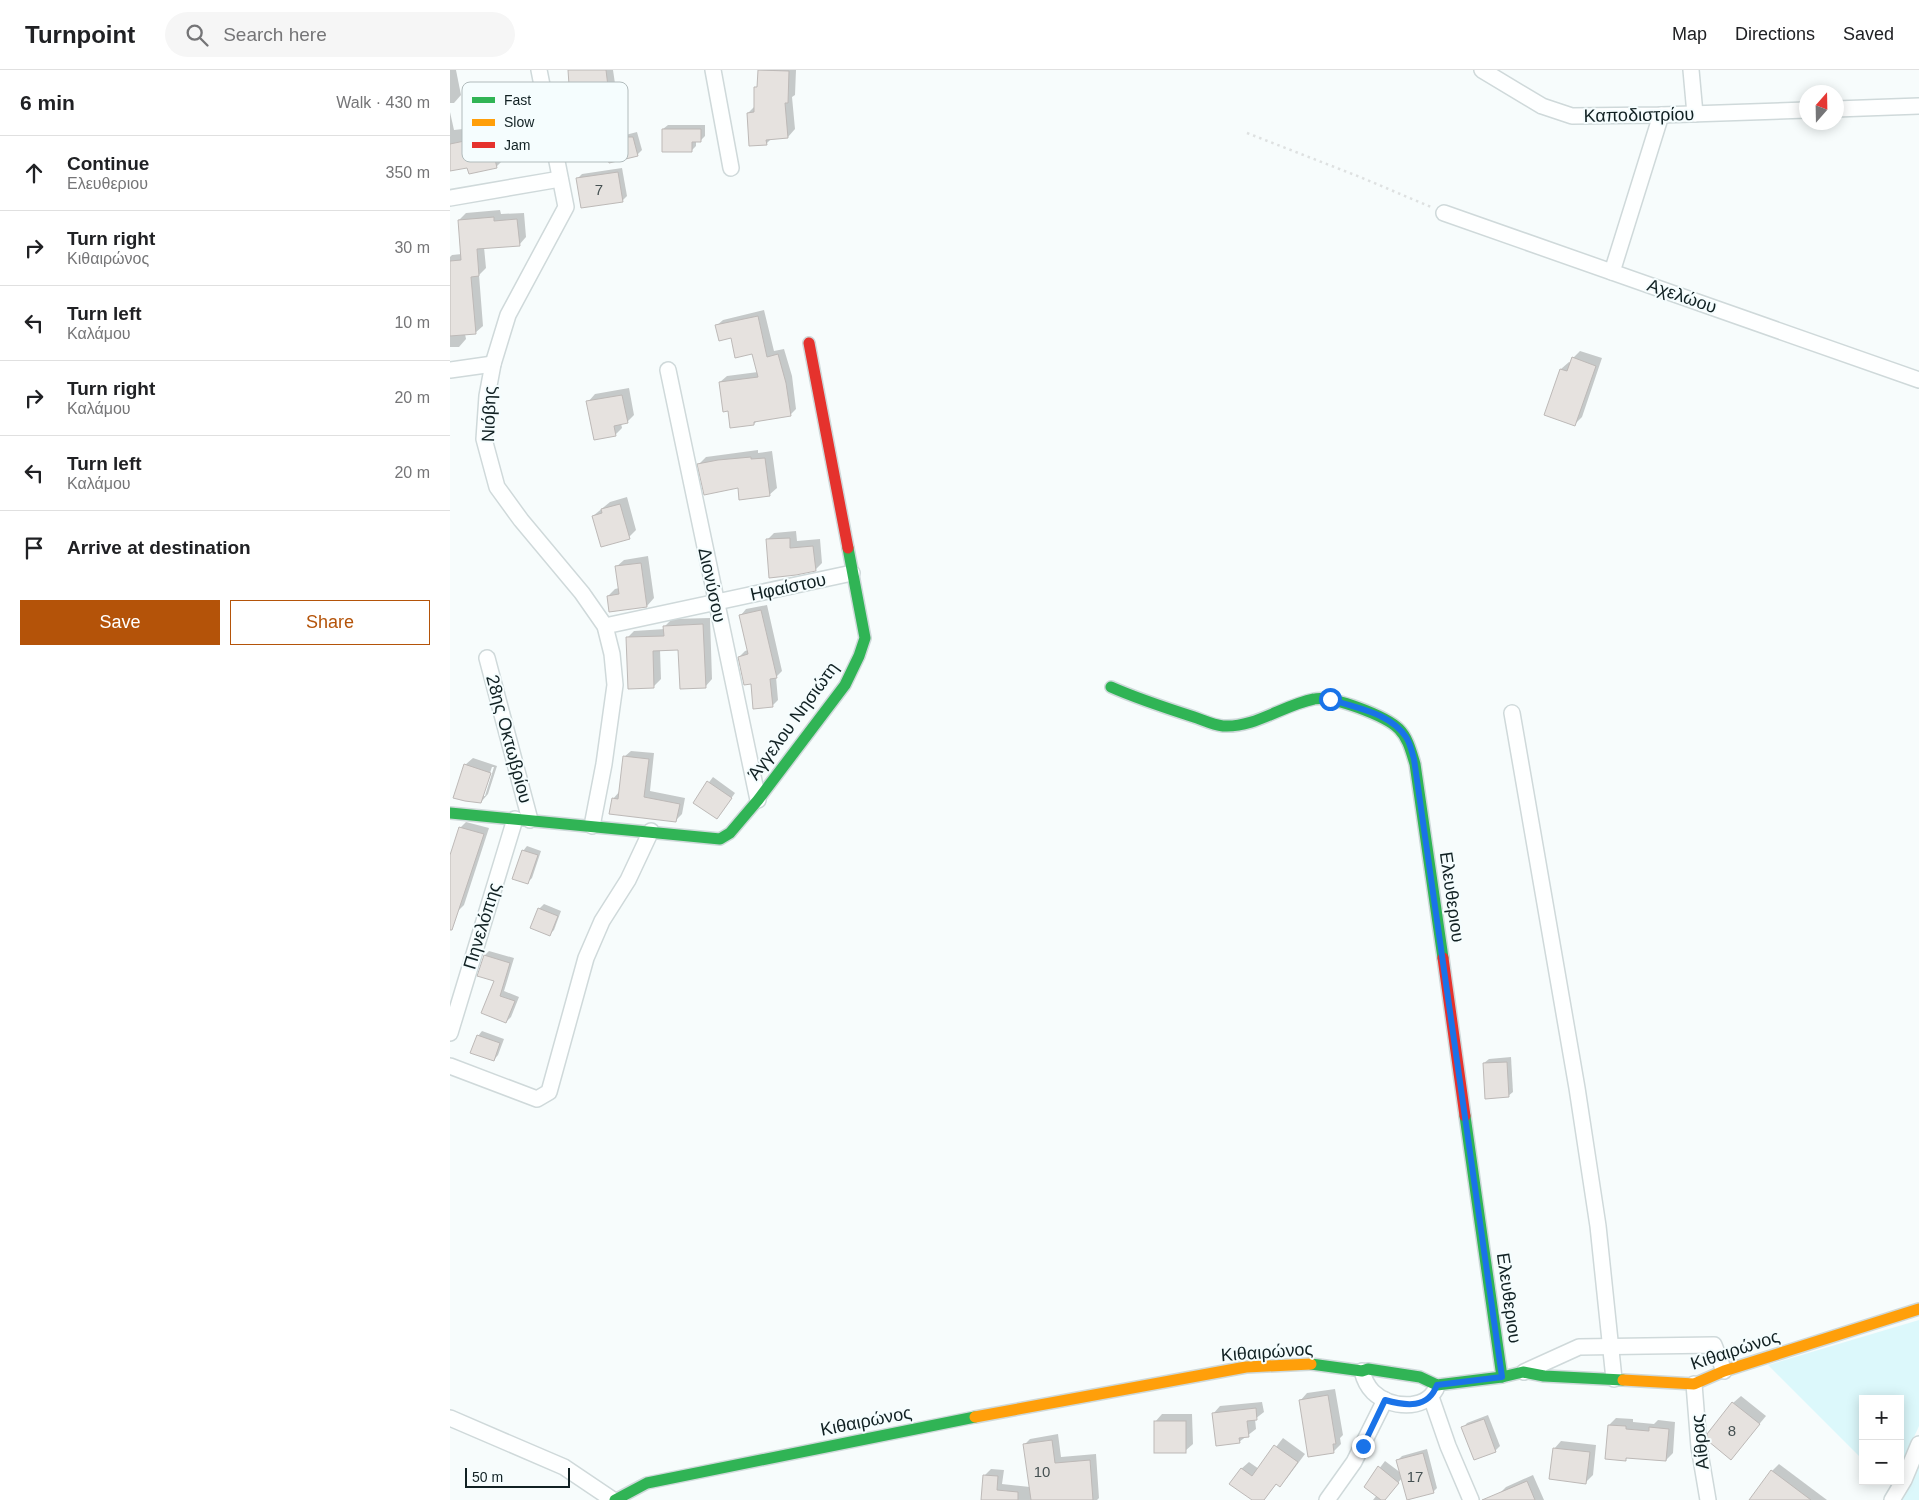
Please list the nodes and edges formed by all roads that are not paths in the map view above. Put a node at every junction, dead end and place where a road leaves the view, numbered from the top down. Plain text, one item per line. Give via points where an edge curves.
1 (713, 70) edge
2 (1482, 70) edge
3 (1691, 70) edge
4 (1919, 106) edge
5 (1844, 109) edge
6 (1799, 110) edge
7 (1696, 114) junction
8 (1660, 115) junction
9 (557, 162) edge
10 (732, 168) dead end
11 (560, 179) junction
12 (450, 198) edge
13 (1444, 212) road end
14 (1612, 272) junction
15 (809, 343) dead end
16 (493, 364) junction
17 (450, 370) edge
18 (668, 370) dead end
19 (1919, 380) edge
20 (852, 573) junction
21 (716, 603) junction
22 (605, 626) junction
23 (488, 658) dead end
24 (1112, 687) dead end
25 (1512, 713) dead end
26 (758, 800) junction
27 (450, 813) edge
28 (522, 820) junction
29 (592, 826) junction
30 (651, 831) junction
31 (450, 1033) edge
32 (450, 1066) edge
33 (1919, 1309) edge
34 (1610, 1346) junction
35 (1362, 1371) junction
36 (1724, 1371) junction
37 (1523, 1372) junction
38 (1502, 1377) junction
39 (1614, 1379) junction
40 (1694, 1384) junction
41 (1434, 1391) junction
42 (1385, 1400) junction
43 (450, 1418) edge
44 (1919, 1444) edge
45 (614, 1500) edge
46 (1327, 1500) edge
47 (1471, 1500) edge
48 (1708, 1500) edge
49 (1892, 1500) edge

1 - 10 street
2 - 8 street, Καποδιστρίου via 1542,106 1572,116
3 - 7 street
4 - 5 street
6 - 7 street, Καποδιστρίου
7 - 8 street, Καποδιστρίου
8 - 14 street
9 - 11 street, Νιόβης
11 - 12 street
11 - 16 street, Νιόβης via 566,207 508,316
13 - 14 street, Αχελώου
14 - 19 street, Αχελώου
15 - 20 street, Άγγελου Νησιώτη
16 - 17 street
16 - 22 street, Νιόβης via 484,439 497,487
18 - 21 street, Διονύσου
20 - 21 street, Ηφαίστου
20 - 26 street, Άγγελου Νησιώτη via 864,638 859,656 845,685
21 - 22 street, Ηφαίστου
21 - 26 street, Διονύσου
22 - 29 street, Νιόβης via 615,685
23 - 28 street, 28ης Οκτωβρίου
24 - 38 street, Ελευθεριου via 1222,726 1239,725 1316,698 1330,699 1379,714 1396,725 1407,738 1418,781
25 - 34 street via 1577,1088 1598,1226
26 - 30 street, Άγγελου Νησιώτη via 730,833 720,839
27 - 28 street, Άγγελου Νησιώτη
28 - 29 street, Άγγελου Νησιώτη
28 - 31 street, Πηνελόπης
29 - 30 street, Άγγελου Νησιώτη
30 - 32 street via 586,958 550,1092 537,1099
33 - 36 street, Κιθαιρώνος
34 - 36 street via 1714,1345
34 - 37 street via 1579,1347
34 - 39 street
35 - 41 street, Κιθαιρώνος via 1368,1369 1420,1377 1427,1379
35 - 42 street via 1373,1392
35 - 45 street, Κιθαιρώνος via 1306,1363 1246,1367 968,1418 647,1483
36 - 40 street, Κιθαιρώνος
37 - 38 street, Κιθαιρώνος
37 - 39 street, Κιθαιρώνος
38 - 41 street, Κιθαιρώνος
39 - 40 street, Κιθαιρώνος
40 - 48 street, Αίθρας via 1699,1447
41 - 42 street via 1416,1405
41 - 47 street via 1448,1446
42 - 46 street via 1354,1462
43 - 45 street via 564,1467
44 - 49 street

